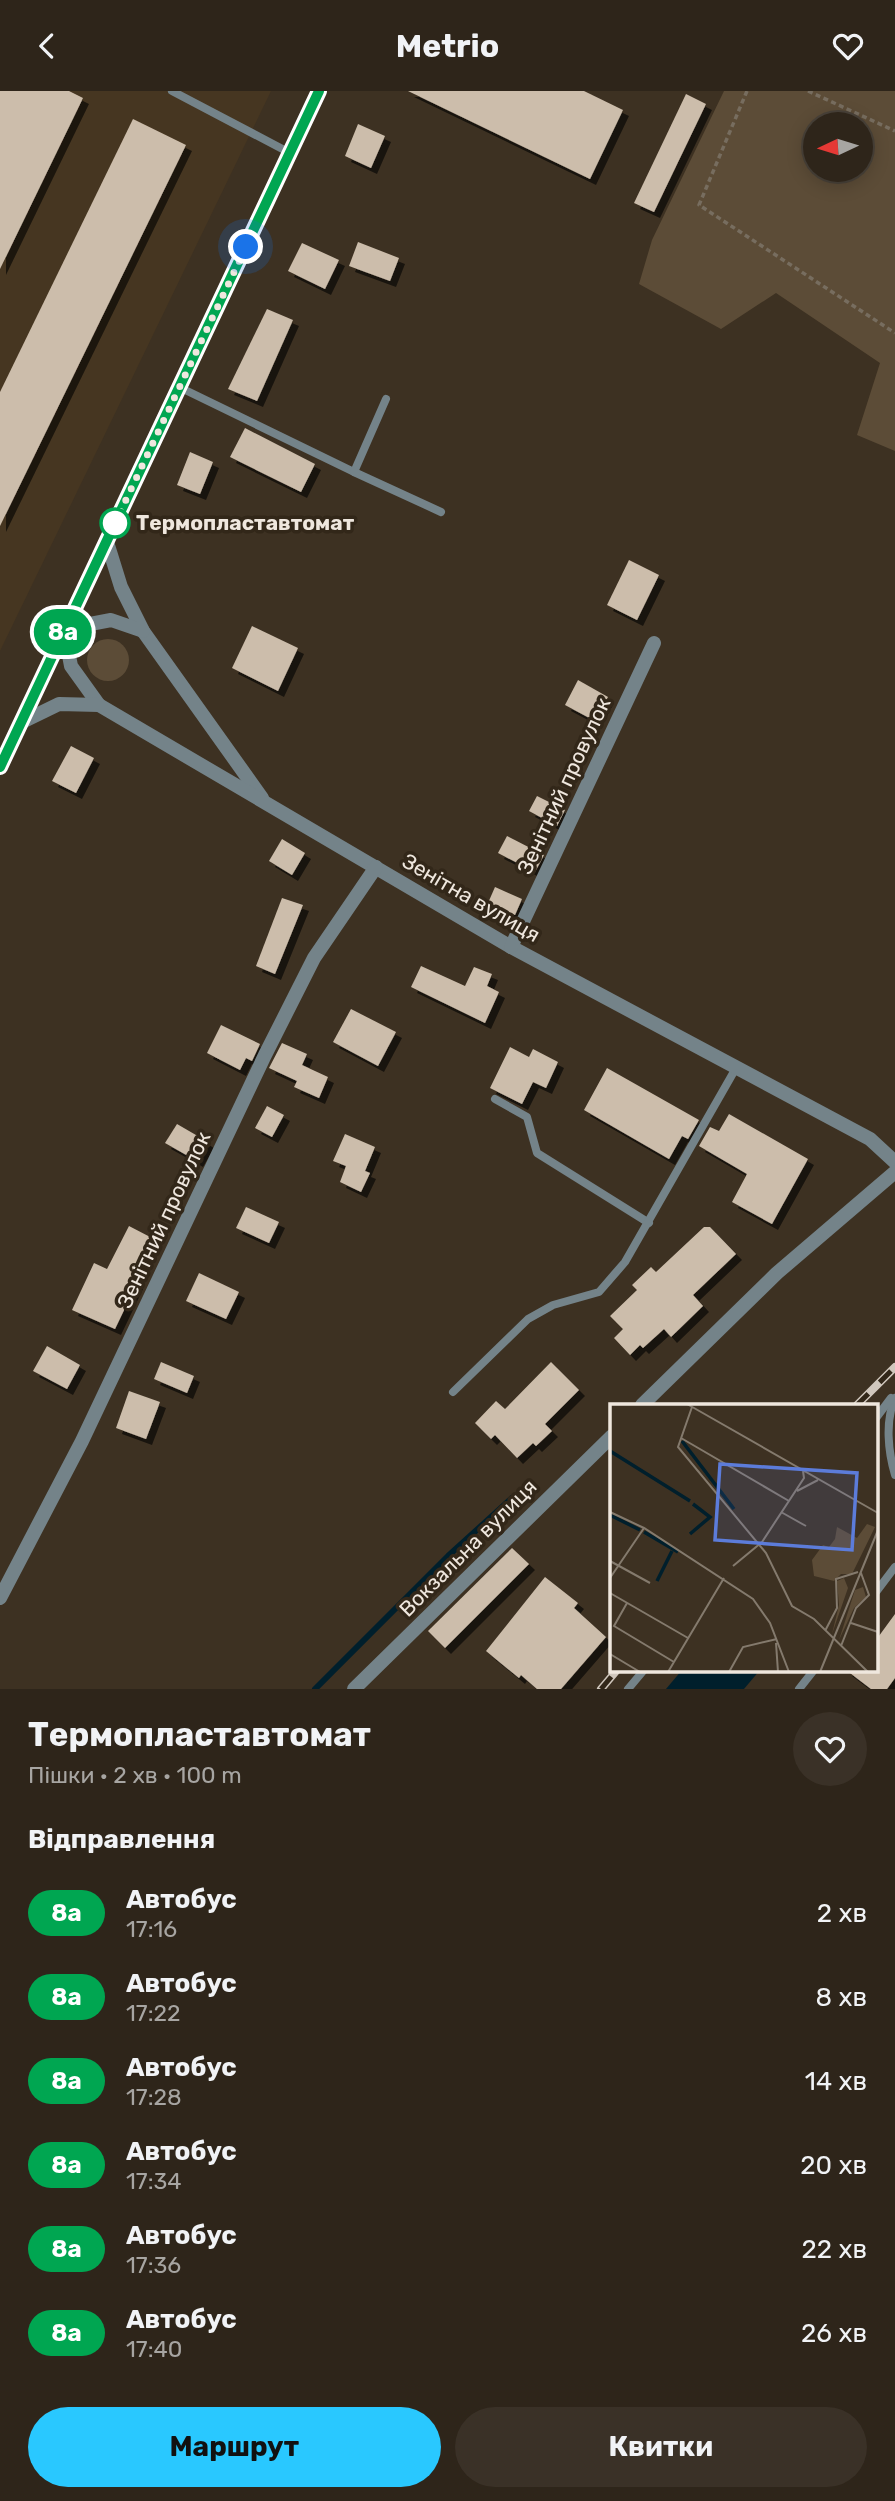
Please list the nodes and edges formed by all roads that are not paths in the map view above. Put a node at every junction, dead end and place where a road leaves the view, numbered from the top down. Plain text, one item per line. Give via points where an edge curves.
1 (172, 91) edge
2 (320, 91) edge
3 (290, 153) junction
4 (179, 387) junction
5 (386, 399) dead end
6 (354, 472) junction
7 (442, 512) dead end
8 (107, 542) junction
9 (64, 628) junction
10 (143, 631) junction
11 (654, 643) dead end
12 (99, 705) junction
13 (22, 722) junction
14 (0, 767) edge
15 (265, 802) junction
16 (376, 867) junction
17 (512, 947) junction
18 (736, 1067) junction
19 (495, 1099) dead end
20 (895, 1161) edge
21 (895, 1172) edge
22 (649, 1223) junction
23 (453, 1392) dead end
24 (895, 1395) edge
25 (643, 1404) edge
26 (878, 1416) edge
27 (610, 1437) edge
28 (895, 1475) edge
29 (895, 1567) edge
30 (878, 1589) edge
31 (0, 1598) edge
32 (643, 1671) edge
33 (813, 1671) edge
34 (355, 1689) edge
35 (628, 1689) edge
36 (799, 1689) edge

1 - 3 lane
2 - 3 main road
3 - 4 main road
4 - 6 lane
4 - 8 main road
5 - 6 lane
6 - 7 lane
8 - 9 main road
8 - 10 street via 121,587
9 - 10 street via 111,620
9 - 12 street via 71,666
9 - 13 main road
10 - 15 street
11 - 17 street, Зенітний провулок
12 - 13 street, Зенітна вулиця via 59,704
12 - 15 street, Зенітна вулиця
13 - 14 main road
15 - 16 street, Зенітна вулиця
16 - 17 street, Зенітна вулиця
16 - 31 street, Зенітний провулок via 314,958 82,1441
17 - 18 street, Зенітна вулиця
18 - 20 street, Зенітна вулиця via 870,1139
18 - 22 lane
19 - 22 lane via 527,1117 537,1153
21 - 25 street via 777,1273
22 - 23 lane via 599,1292 553,1305 528,1319
24 - 26 lane
24 - 28 lane via 889,1430
27 - 34 street, Вокзальна вулиця
29 - 30 lane
32 - 35 lane
33 - 36 lane

